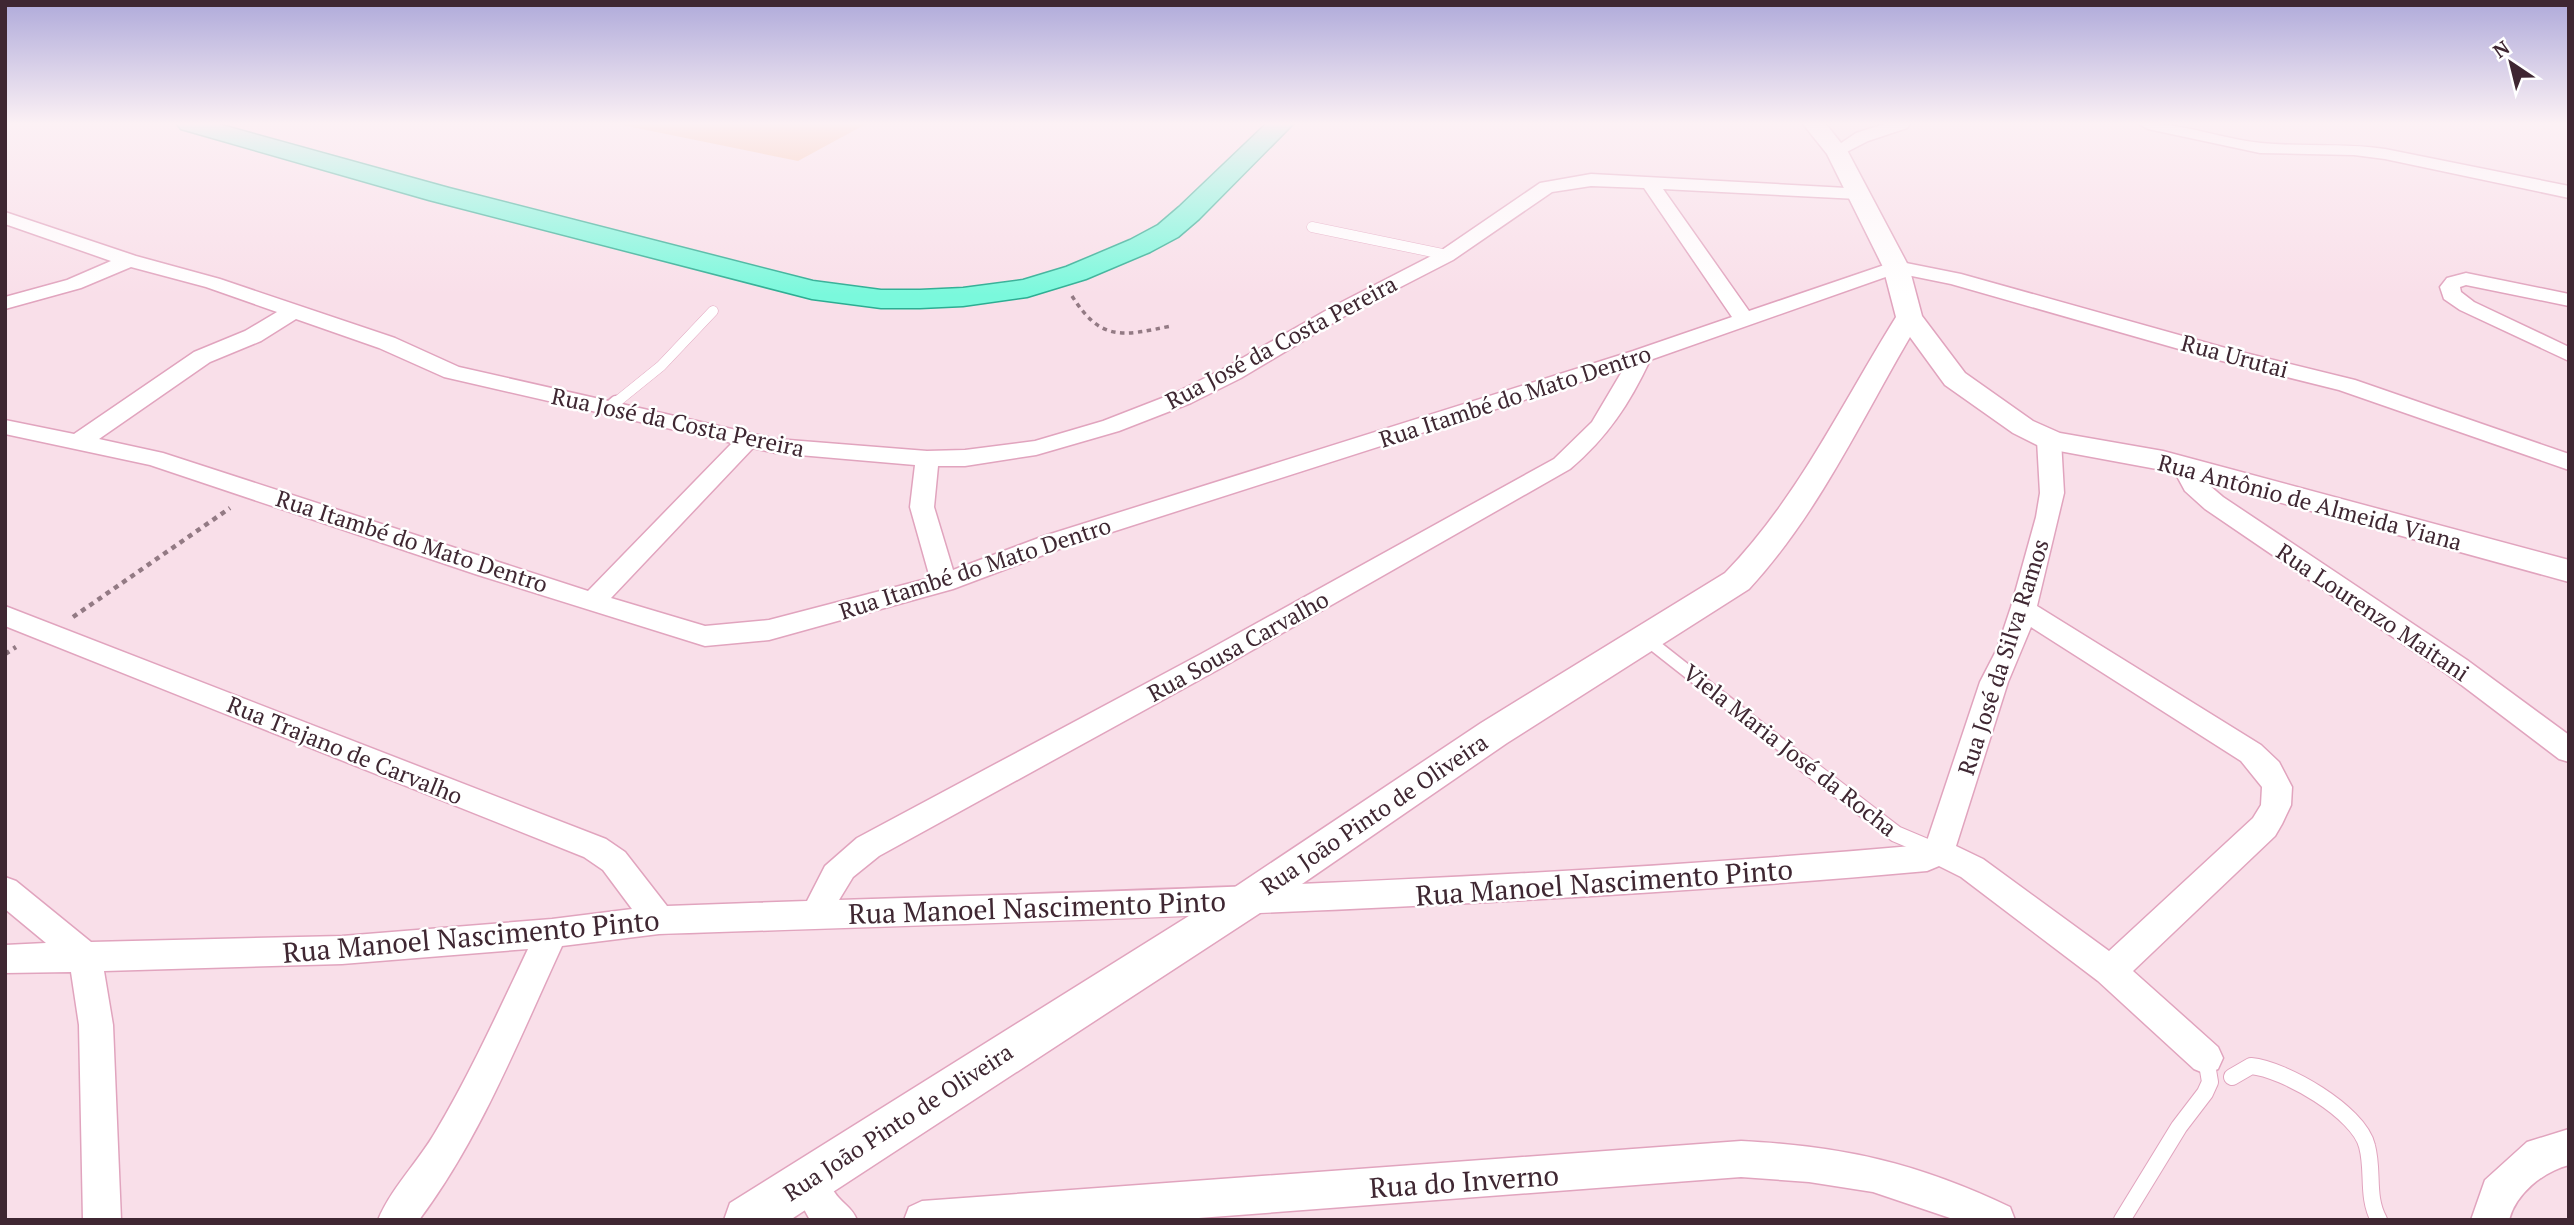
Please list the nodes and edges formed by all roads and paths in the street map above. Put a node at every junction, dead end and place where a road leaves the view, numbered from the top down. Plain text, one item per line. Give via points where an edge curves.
1 (393, 181) edge
2 (1220, 181) edge
3 (1584, 181) edge
4 (1624, 181) edge
5 (1852, 181) edge
6 (2517, 181) edge
7 (1648, 182) junction
8 (2569, 192) edge
9 (1858, 193) junction
10 (5, 218) edge
11 (1312, 227) dead end
12 (1447, 255) junction
13 (129, 260) junction
14 (1896, 267) junction
15 (1062, 278) junction
16 (2569, 300) edge
17 (5, 303) edge
18 (294, 311) junction
19 (713, 311) dead end
20 (1909, 317) junction
21 (1744, 319) junction
22 (1171, 326) dead end
23 (2569, 355) edge
24 (1642, 356) junction
25 (609, 408) junction
26 (5, 428) edge
27 (749, 439) junction
28 (80, 441) junction
29 (2050, 442) junction
30 (927, 459) junction
31 (2569, 462) edge
32 (2184, 467) junction
33 (256, 490) junction
34 (2569, 571) edge
35 (944, 583) junction
36 (594, 600) junction
37 (2023, 609) junction
38 (5, 615) edge
39 (52, 632) junction
40 (1645, 638) junction
41 (2569, 751) edge
42 (1939, 852) junction
43 (5, 890) edge
44 (1246, 901) junction
45 (819, 914) junction
46 (659, 920) junction
47 (552, 933) junction
48 (85, 957) junction
49 (5, 959) edge
50 (2110, 971) junction
51 (2219, 1068) junction
52 (2569, 1147) edge
53 (807, 1182) junction
54 (102, 1220) edge
55 (396, 1220) edge
56 (747, 1220) edge
57 (839, 1220) edge
58 (922, 1220) edge
59 (1997, 1220) edge
60 (2122, 1220) edge
61 (2379, 1220) edge
62 (2490, 1220) edge

1 - 15 main road via 840,295 963,297
2 - 15 main road via 1168,231
3 - 12 street, Rua José da Costa Pereira via 1547,187
4 - 7 street, Rua José da Costa Pereira
5 - 9 street
6 - 8 street
7 - 9 street, Rua José da Costa Pereira
7 - 21 street
9 - 14 street
10 - 13 street, Rua José da Costa Pereira
11 - 12 lane
12 - 30 street, Rua José da Costa Pereira via 1183,398 1060,442 1002,454
13 - 17 street via 74,284
13 - 18 street, Rua José da Costa Pereira
14 - 20 street
14 - 21 street, Rua Itambé do Mato Dentro
14 - 31 street, Rua Urutai via 1954,278 2347,385
15 - 22 path via 1083,316 1104,332 1119,337
16 - 23 street via 2466,279 2450,287 2451,295 2468,306
18 - 25 street, Rua José da Costa Pereira via 387,343 452,372
18 - 28 street via 253,336 202,357
19 - 25 lane via 661,366
20 - 29 street via 1955,379
20 - 40 street, Rua João Pinto de Oliveira via 1767,551 1737,581
21 - 24 street, Rua Itambé do Mato Dentro
24 - 35 street, Rua Itambé do Mato Dentro via 1053,542
24 - 45 street, Rua Sousa Carvalho via 1606,422 1562,464 869,847 841,867 825,890
25 - 27 street, Rua José da Costa Pereira
26 - 28 street, Rua Itambé do Mato Dentro
27 - 30 street, Rua José da Costa Pereira via 776,446
27 - 36 street
28 - 33 street, Rua Itambé do Mato Dentro via 155,458
29 - 32 street, Rua Antônio de Almeida Viana
29 - 37 street, Rua José da Silva Ramos via 2052,493
30 - 35 street via 922,507
32 - 34 street, Rua Antônio de Almeida Viana
32 - 41 street, Rua Lourenzo Maitani via 2193,485 2214,503 2457,667
33 - 36 street, Rua Itambé do Mato Dentro via 487,569
33 - 39 path
35 - 36 street, Rua Itambé do Mato Dentro via 739,635 705,636
37 - 42 street, Rua José da Silva Ramos via 1994,682
37 - 50 street via 2251,753 2270,774 2279,796 2264,827
38 - 39 street, Rua Trajano de Carvalho
39 - 46 street, Rua Trajano de Carvalho via 595,848 614,861
40 - 42 lane, Viela Maria José da Rocha via 1879,822
40 - 44 street, Rua João Pinto de Oliveira via 1494,733
42 - 44 street, Rua Manoel Nascimento Pinto via 1927,858 1833,867 1427,895
42 - 50 street via 1972,868
43 - 48 street
44 - 45 street, Rua Manoel Nascimento Pinto
44 - 53 street, Rua João Pinto de Oliveira
45 - 46 street, Rua Manoel Nascimento Pinto
46 - 47 street, Rua Manoel Nascimento Pinto
47 - 48 street, Rua Manoel Nascimento Pinto via 342,950
47 - 55 street via 503,1042 437,1167
48 - 49 street, Rua Manoel Nascimento Pinto
48 - 54 street via 96,1025
50 - 51 street
51 - 60 lane
51 - 61 lane via 2265,1068 2288,1077 2347,1116 2364,1136 2367,1180
52 - 62 street via 2540,1155 2497,1193
53 - 56 street, Rua João Pinto de Oliveira
53 - 57 street via 827,1213
58 - 59 street, Rua do Inverno via 1741,1159 1802,1161 1885,1175

